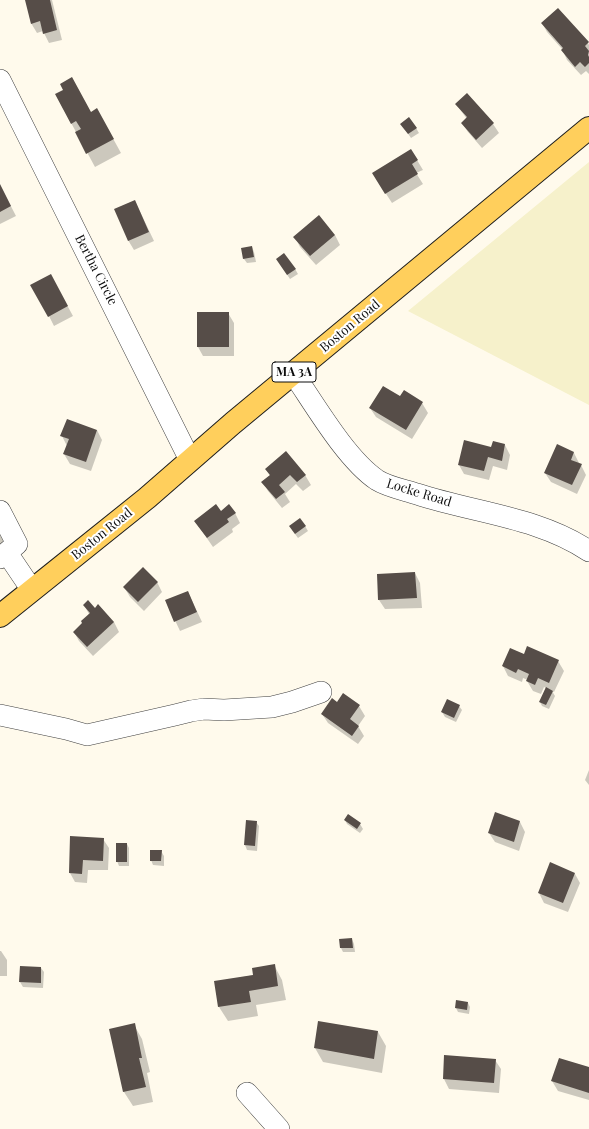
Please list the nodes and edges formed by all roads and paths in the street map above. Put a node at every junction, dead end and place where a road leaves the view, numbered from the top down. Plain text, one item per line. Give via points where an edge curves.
1 (0, 80) edge
2 (589, 128) edge
3 (294, 373) junction
4 (190, 460) junction
5 (0, 511) edge
6 (589, 551) edge
7 (3, 556) edge
8 (32, 590) junction
9 (0, 616) edge
10 (321, 692) dead end
11 (0, 715) edge
12 (247, 1093) dead end
13 (280, 1129) edge

1 - 4 street, Bertha Circle
2 - 3 main road, Boston Road / MA 3A
3 - 4 main road, Boston Road / MA 3A
3 - 6 street, Locke Road via 337,437 358,463 378,480 430,499 530,523
4 - 8 main road, Boston Road / MA 3A via 147,498
5 - 7 street via 17,544
7 - 8 street
8 - 9 main road, Boston Road / MA 3A
10 - 11 street via 272,707 191,710 87,735
12 - 13 street

